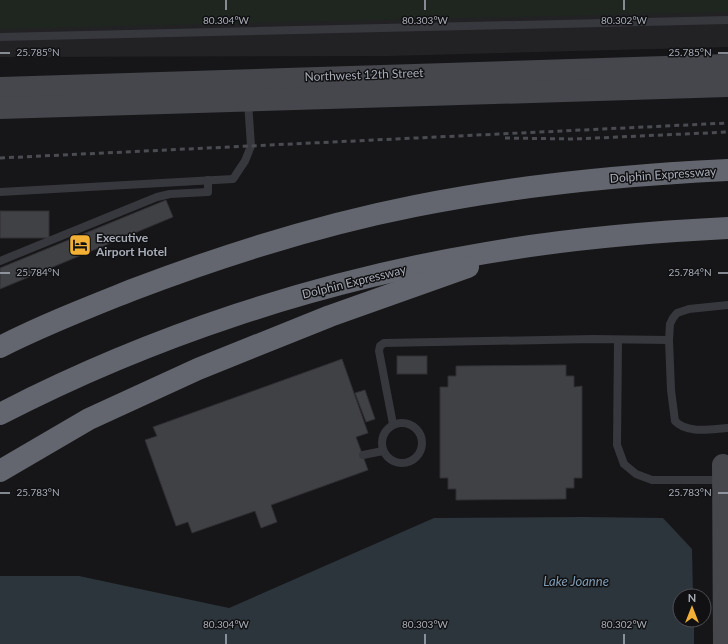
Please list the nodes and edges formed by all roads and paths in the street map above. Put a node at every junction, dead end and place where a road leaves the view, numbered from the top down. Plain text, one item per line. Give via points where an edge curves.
1 (728, 20) edge
2 (0, 37) edge
3 (728, 65) edge
4 (728, 86) edge
5 (0, 88) edge
6 (247, 90) junction
7 (0, 108) edge
8 (728, 170) edge
9 (208, 180) junction
10 (0, 192) edge
11 (728, 228) edge
12 (526, 246) junction
13 (0, 261) edge
14 (728, 305) edge
15 (39, 327) junction
16 (0, 334) edge
17 (618, 340) junction
18 (669, 340) junction
19 (0, 347) edge
20 (0, 414) edge
21 (393, 424) junction
22 (728, 428) edge
23 (383, 451) junction
24 (363, 455) dead end
25 (0, 471) edge
26 (723, 472) joint
27 (724, 644) edge

1 - 2 lane
3 - 6 main road, Northwest 12th Street
4 - 6 main road, Northwest 12th Street
5 - 6 main road, Northwest 12th Street
6 - 7 main road, Northwest 12th Street
6 - 9 lane via 251,146 245,161 233,179
8 - 15 highway, Dolphin Expressway via 597,179 486,193 414,206 323,227 240,251
9 - 10 lane
9 - 13 lane via 208,192 157,197
11 - 12 highway, Dolphin Expressway via 621,235
12 - 20 highway, Dolphin Expressway via 377,275 257,309 128,355
12 - 25 highway via 330,316 198,369 89,419
14 - 18 lane via 689,309 677,313 670,324
15 - 16 highway
15 - 19 highway, Dolphin Expressway
17 - 18 lane
17 - 21 lane via 384,343 379,351
17 - 26 lane via 617,445 624,464 636,474 652,480
18 - 22 lane via 675,421 684,428
21 - 23 lane via 384,433
21 - 23 lane via 413,425 421,436 422,449 413,460 400,463 388,458
23 - 24 lane
26 - 27 main road

